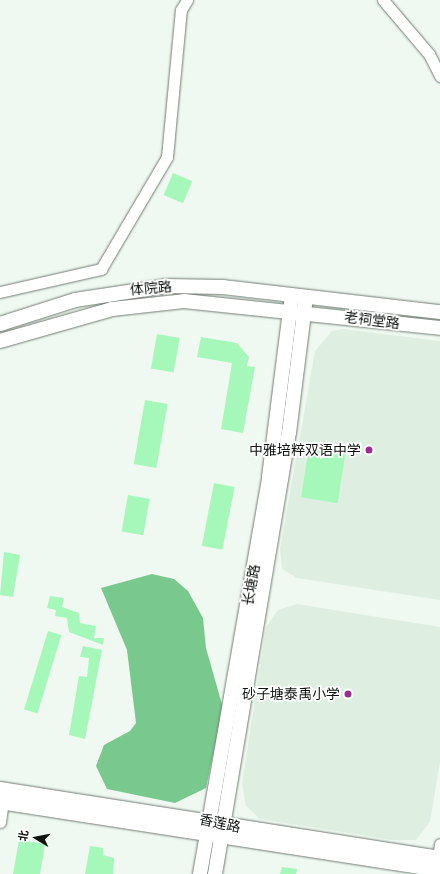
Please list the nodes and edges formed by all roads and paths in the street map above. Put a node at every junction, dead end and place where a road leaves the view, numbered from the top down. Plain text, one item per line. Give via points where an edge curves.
1 (187, 0) edge
2 (383, 0) edge
3 (440, 76) edge
4 (0, 292) edge
5 (299, 296) junction
6 (297, 312) junction
7 (440, 312) edge
8 (0, 324) edge
9 (440, 328) edge
10 (0, 341) edge
11 (2, 796) edge
12 (210, 821) junction
13 (0, 822) edge
14 (224, 824) junction
15 (207, 835) junction
16 (221, 838) junction
17 (438, 862) edge
18 (200, 874) edge
19 (215, 874) edge

1 - 4 street via 181,10 167,157 101,269
2 - 3 street via 429,54
5 - 6 main road, 长塘路
5 - 7 main road, 老祠堂路
5 - 8 main road, 体院路 via 223,287 145,288 75,300
6 - 9 main road, 老祠堂路
6 - 10 main road, 体院路 via 215,302 154,303 70,319
6 - 12 main road, 长塘路
6 - 14 main road, 长塘路 via 289,433
11 - 12 main road, 香莲路
11 - 13 street
11 - 15 main road, 香莲路
12 - 14 main road, 香莲路
12 - 15 main road, 长塘路
14 - 16 main road, 长塘路
14 - 17 main road, 香莲路
15 - 16 main road, 香莲路
15 - 18 main road, 长塘路
16 - 17 main road, 香莲路
16 - 19 main road, 长塘路

